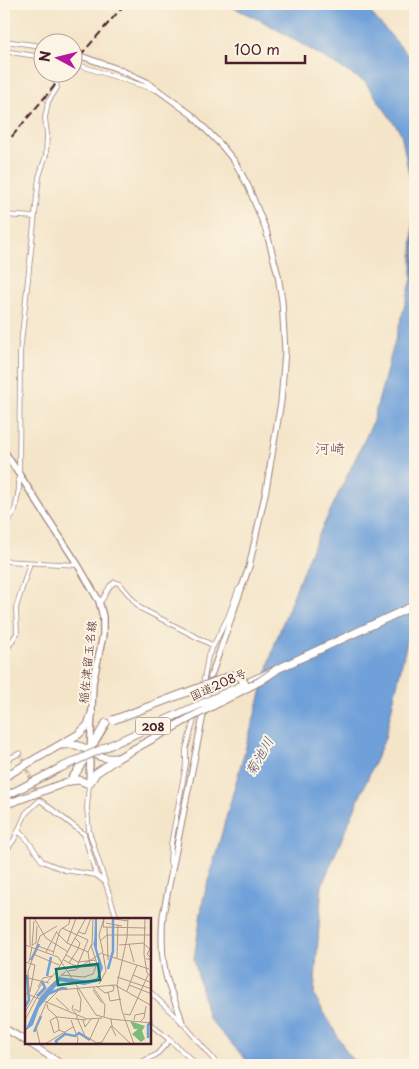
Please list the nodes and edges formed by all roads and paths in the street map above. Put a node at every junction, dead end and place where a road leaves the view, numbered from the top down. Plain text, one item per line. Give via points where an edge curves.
1 (4, 41) edge
2 (32, 45) edge
3 (4, 51) edge
4 (32, 55) edge
5 (82, 56) edge
6 (82, 65) edge
7 (55, 82) edge
8 (160, 91) junction
9 (4, 214) edge
10 (34, 217) junction
11 (4, 451) edge
12 (18, 472) junction
13 (4, 528) edge
14 (4, 561) edge
15 (30, 563) junction
16 (78, 565) junction
17 (243, 585) junction
18 (99, 601) junction
19 (415, 605) edge
20 (212, 645) junction
21 (4, 654) edge
22 (275, 671) junction
23 (245, 684) junction
24 (92, 713) junction
25 (109, 721) junction
26 (58, 746) junction
27 (90, 750) junction
28 (20, 753) dead end
29 (118, 758) junction
30 (4, 761) edge
31 (4, 777) edge
32 (70, 781) junction
33 (31, 783) junction
34 (89, 784) junction
35 (4, 793) edge
36 (4, 797) edge
37 (4, 805) edge
38 (18, 830) junction
39 (4, 853) edge
40 (172, 869) junction
41 (96, 875) junction
42 (104, 882) junction
43 (117, 918) edge
44 (151, 993) edge
45 (182, 1022) junction
46 (151, 1025) edge
47 (4, 1028) edge
48 (25, 1040) edge
49 (170, 1040) junction
50 (32, 1044) edge
51 (63, 1065) edge
52 (135, 1065) edge
53 (197, 1065) edge
54 (218, 1065) edge

1 - 2 street
3 - 4 street
5 - 8 street via 118,69
6 - 8 street
7 - 10 street via 45,118 46,155 39,177
8 - 17 street via 208,130 235,162 266,230 278,275 285,351 282,402 266,490
9 - 10 street
10 - 12 street via 20,353
11 - 12 main road, 稲佐津留玉名線
12 - 13 street via 15,511
12 - 16 main road, 稲佐津留玉名線
14 - 15 street
15 - 16 street
15 - 21 street via 16,608 17,633
16 - 18 main road, 稲佐津留玉名線
17 - 20 street
17 - 40 street via 211,676
18 - 20 street via 115,582 140,608
18 - 24 main road, 稲佐津留玉名線 via 103,634 93,683
19 - 22 highway, 国道208号 / 208
20 - 40 street via 186,749 171,844
22 - 23 highway, 国道208号 / 208, bridge
22 - 29 highway, bridge
23 - 25 highway, bridge via 240,676 233,675
23 - 33 highway, 国道208号 / 208, bridge
24 - 25 highway via 97,719
24 - 26 highway via 80,734
24 - 27 main road, 稲佐津留玉名線
25 - 27 highway
26 - 27 highway via 81,745
26 - 31 highway
27 - 29 highway via 103,758
27 - 32 highway
27 - 34 main road, 稲佐津留玉名線
28 - 30 street
29 - 34 highway via 96,773
32 - 34 highway
32 - 37 highway
33 - 35 highway, 国道208号 / 208
33 - 36 highway, 国道208号 / 208
34 - 42 street via 88,831
38 - 39 street
38 - 41 street via 42,861 64,870
38 - 41 street via 26,813 40,800 84,834
40 - 45 street via 163,915 162,949 169,988
41 - 42 street
42 - 43 street
44 - 45 street
45 - 54 street
46 - 49 street
47 - 48 main road
49 - 52 street via 156,1055
49 - 53 street
50 - 51 main road

